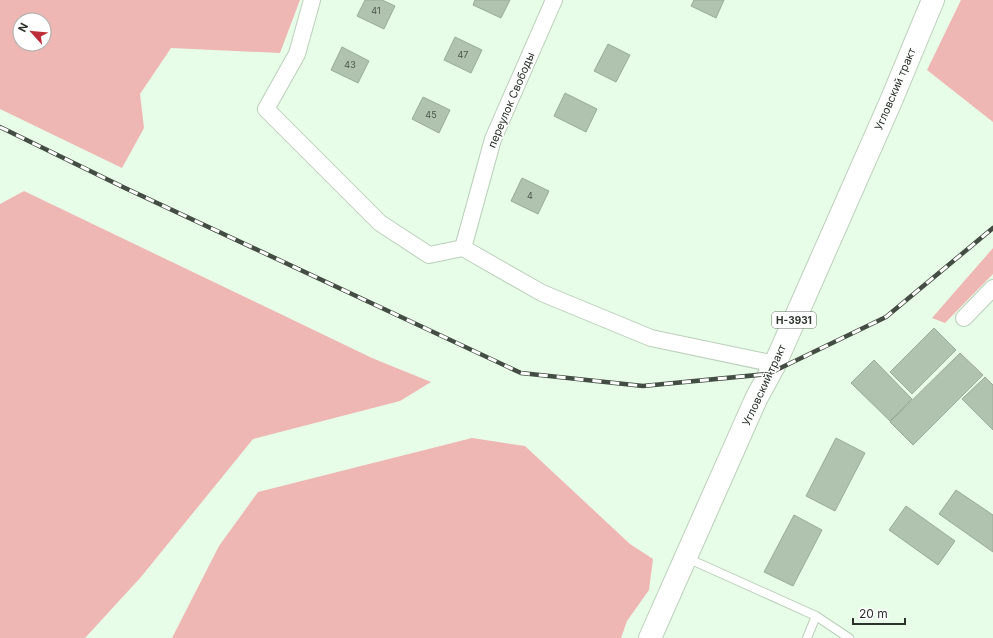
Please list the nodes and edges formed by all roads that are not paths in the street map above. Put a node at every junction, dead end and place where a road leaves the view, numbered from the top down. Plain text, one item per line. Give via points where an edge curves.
1 (312, 0) edge
2 (554, 0) edge
3 (933, 0) edge
4 (463, 248) junction
5 (993, 288) edge
6 (964, 318) dead end
7 (775, 364) junction
8 (686, 558) junction
9 (816, 616) junction
10 (650, 638) edge
11 (807, 638) edge
12 (849, 638) edge

1 - 4 street via 297,54 266,109 380,223 429,255
2 - 4 street, переулок Свободы via 493,139
3 - 7 highway, Угловский тракт / Н-3931
4 - 7 street via 542,293 651,338
5 - 6 street
7 - 8 highway, Угловский тракт / Н-3931 via 756,399
8 - 9 lane
8 - 10 highway, Угловский тракт / Н-3931
9 - 11 lane
9 - 12 lane

